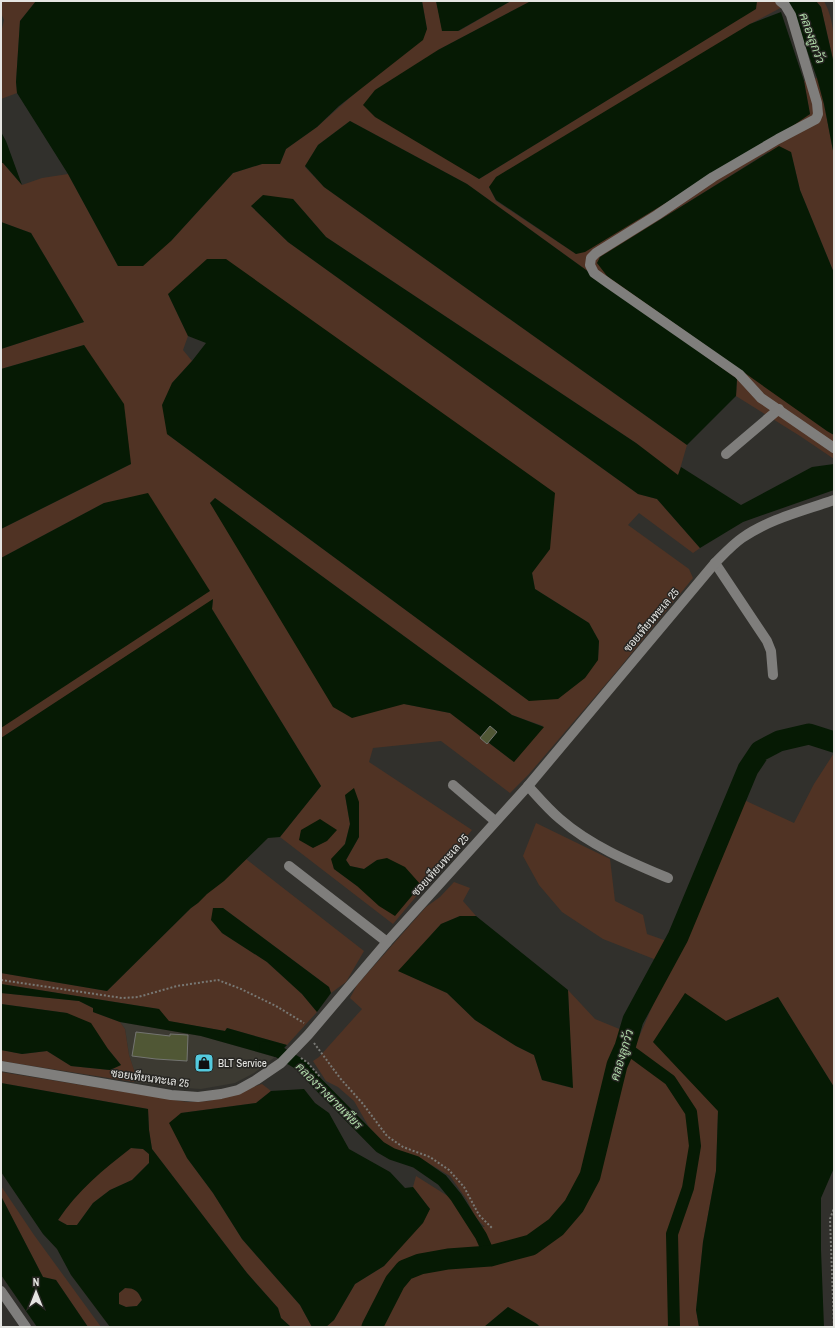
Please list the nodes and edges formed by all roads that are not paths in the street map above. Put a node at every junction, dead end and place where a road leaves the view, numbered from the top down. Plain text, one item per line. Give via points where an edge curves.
1 (780, 1) edge
2 (779, 409) junction
3 (834, 448) edge
4 (726, 454) dead end
5 (834, 500) edge
6 (715, 563) junction
7 (773, 675) dead end
8 (453, 785) dead end
9 (525, 789) junction
10 (495, 821) junction
11 (289, 866) dead end
12 (668, 878) dead end
13 (388, 942) junction
14 (1, 1066) edge
15 (1, 1291) edge
16 (26, 1327) edge

1 - 2 street via 791,15 817,103 816,119 713,177 596,253 591,258 590,265 594,273 739,374 761,398
2 - 3 street
2 - 4 street
5 - 6 street, ซอยเทียนทะเล 25 via 763,526 743,537
6 - 7 street via 767,641 771,651
6 - 9 street, ซอยเทียนทะเล 25
8 - 10 street
9 - 10 street, ซอยเทียนทะเล 25
9 - 12 street via 575,831 624,860
10 - 13 street, ซอยเทียนทะเล 25
11 - 13 street
13 - 14 street, ซอยเทียนทะเล 25 via 282,1063 238,1090 198,1097 171,1095
15 - 16 street

